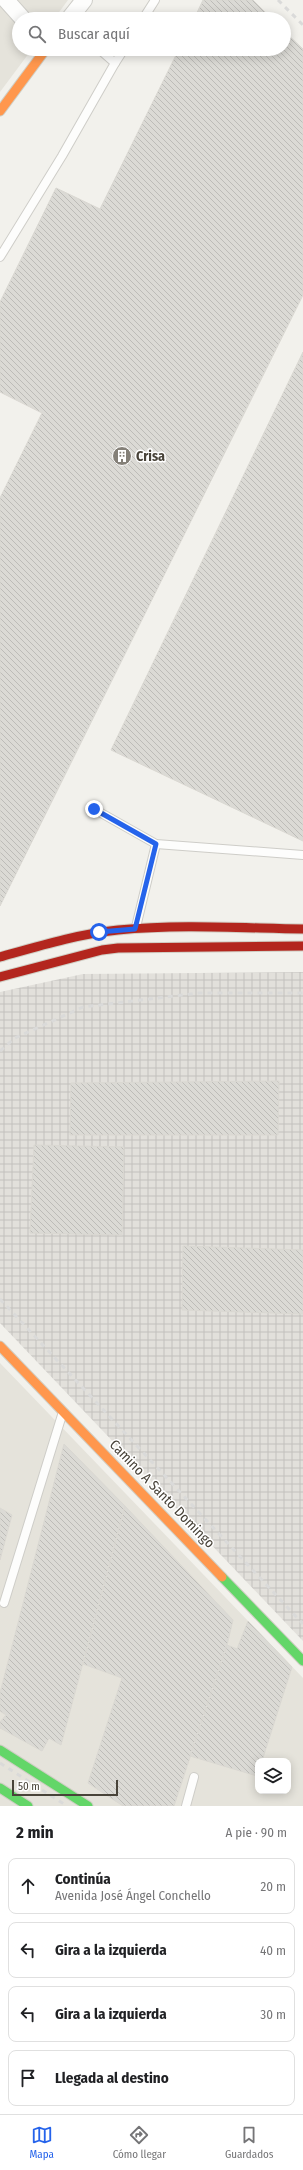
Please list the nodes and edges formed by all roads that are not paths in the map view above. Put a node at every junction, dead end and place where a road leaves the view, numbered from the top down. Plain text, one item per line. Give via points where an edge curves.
1 (6, 0) edge
2 (84, 0) edge
3 (155, 0) edge
4 (17, 12) edge
5 (75, 12) edge
6 (147, 12) edge
7 (41, 56) edge
8 (107, 56) edge
9 (120, 56) edge
10 (115, 63) junction
11 (0, 111) edge
12 (0, 257) edge
13 (94, 809) dead end
14 (156, 844) junction
15 (303, 855) edge
16 (135, 929) junction
17 (303, 929) edge
18 (303, 946) edge
19 (0, 957) edge
20 (0, 977) edge
21 (0, 1346) edge
22 (63, 1412) junction
23 (4, 1603) dead end
24 (303, 1661) edge
25 (0, 1750) edge
26 (194, 1777) dead end
27 (0, 1788) edge
28 (28, 1806) edge
29 (88, 1806) edge
30 (186, 1806) edge

1 - 4 street
2 - 5 street
3 - 6 lane
7 - 11 main road
8 - 10 lane
9 - 10 lane
10 - 12 lane
13 - 14 lane
14 - 15 lane
14 - 16 lane
16 - 17 main road
16 - 19 main road via 99,932
18 - 20 main road via 118,948
21 - 22 main road, Camino A Santo Domingo
22 - 23 lane
22 - 24 main road, Camino A Santo Domingo
25 - 29 main road
26 - 30 lane
27 - 28 main road

